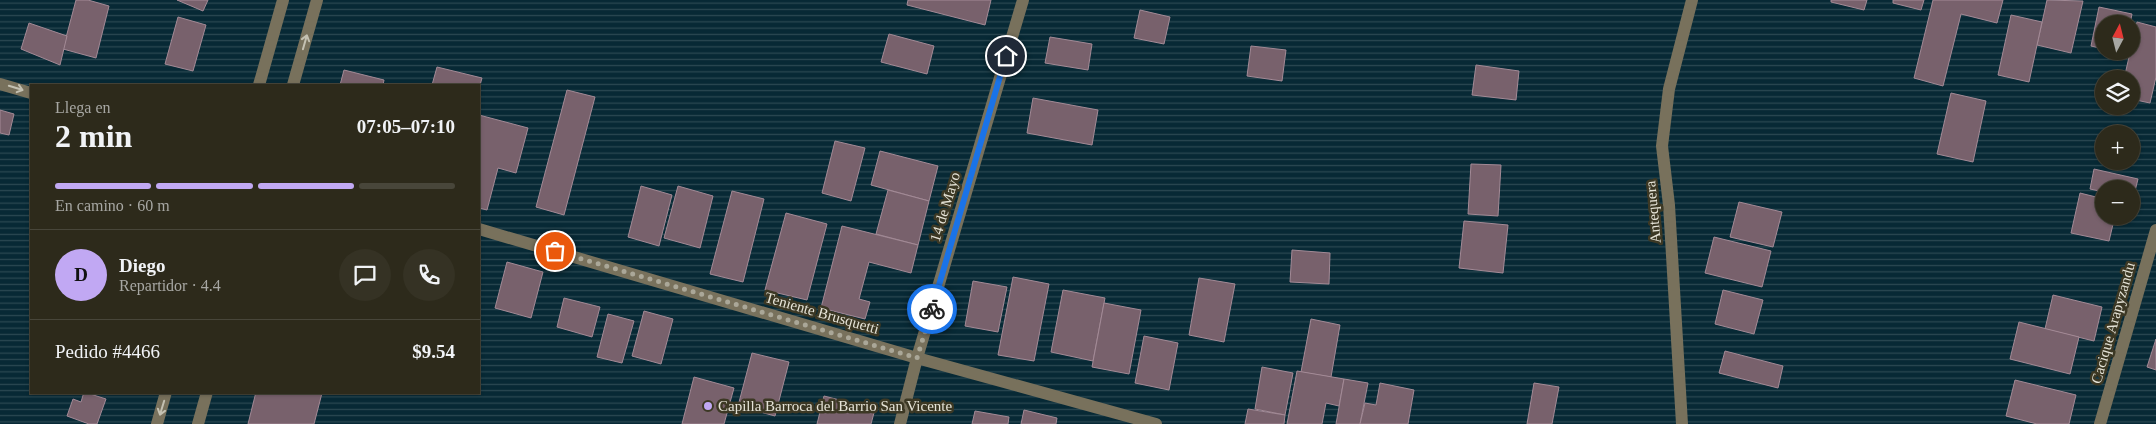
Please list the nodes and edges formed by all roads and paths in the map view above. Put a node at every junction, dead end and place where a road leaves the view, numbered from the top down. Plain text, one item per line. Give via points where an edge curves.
1 (284, 0) edge
2 (317, 0) edge
3 (1023, 0) edge
4 (1692, 0) edge
5 (0, 84) edge
6 (260, 84) edge
7 (293, 84) edge
8 (30, 93) edge
9 (480, 229) edge
10 (2156, 230) edge
11 (917, 358) junction
12 (165, 394) edge
13 (206, 394) edge
14 (157, 424) edge
15 (198, 424) edge
16 (900, 424) edge
17 (1156, 424) edge
18 (1682, 424) edge
19 (2100, 424) edge

1 - 6 street
7 -> 2 street
3 - 11 street, 14 de Mayo
4 - 18 street, Antequera via 1669,90 1662,146 1669,205
5 -> 8 street
9 - 11 street, Teniente Brusquetti
10 - 19 street, Cacique Arapyzandu
11 - 16 street, 14 de Mayo
11 - 17 street, Teniente Brusquetti
12 -> 14 street
13 - 15 street

